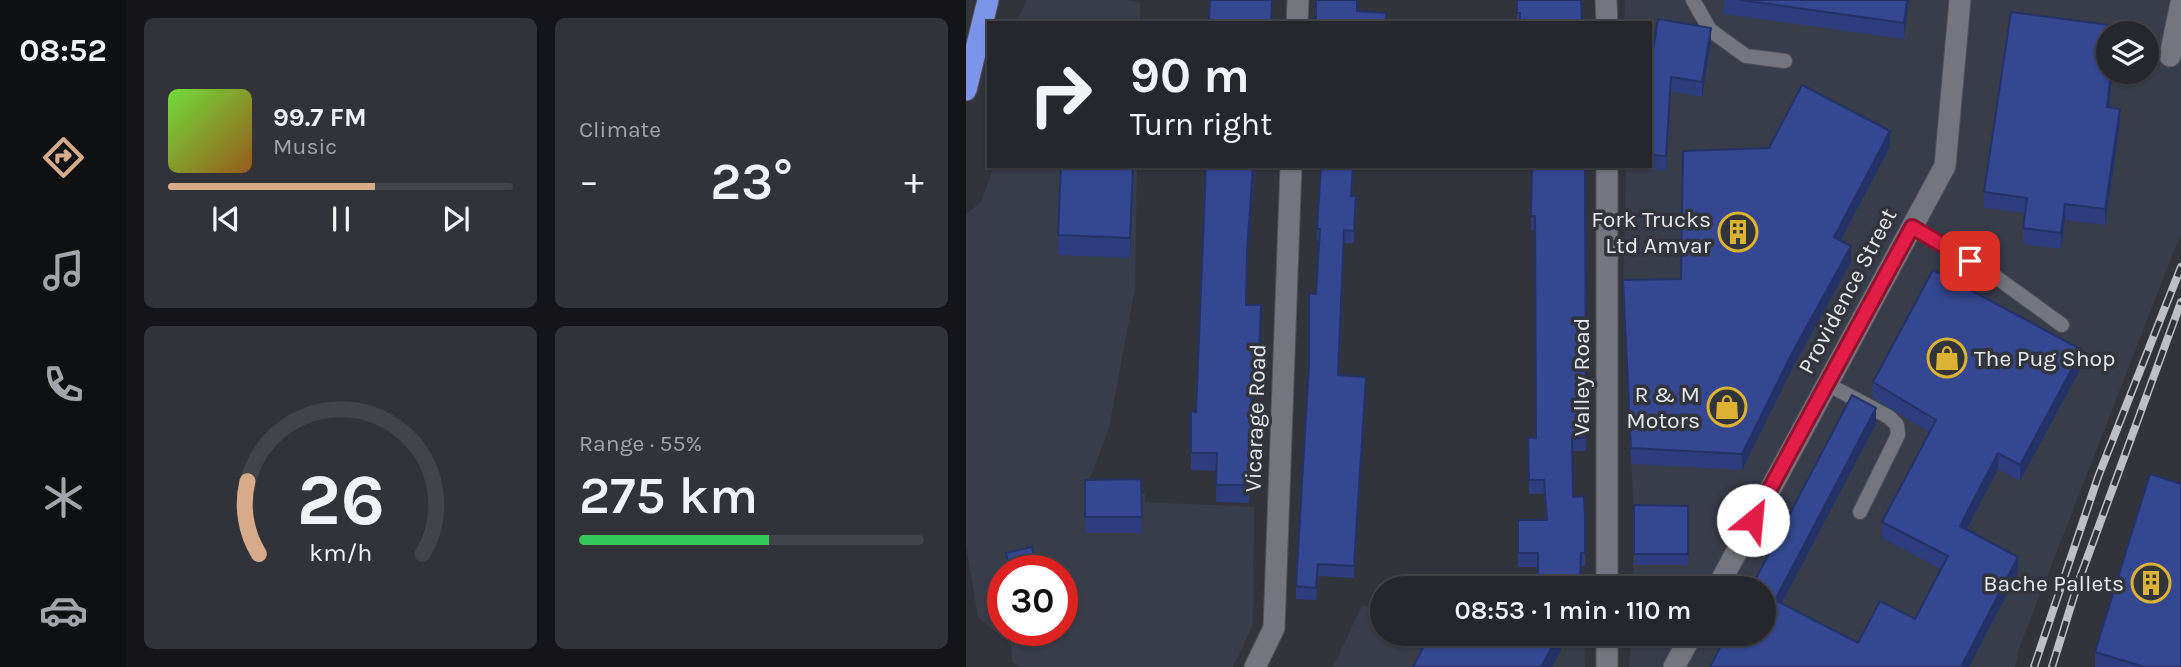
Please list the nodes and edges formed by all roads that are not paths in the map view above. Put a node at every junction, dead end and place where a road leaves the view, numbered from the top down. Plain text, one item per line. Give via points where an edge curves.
1 (988, 0) edge
2 (1298, 0) edge
3 (1606, 0) edge
4 (1693, 0) edge
5 (1959, 0) edge
6 (2181, 2) edge
7 (1297, 21) edge
8 (1607, 21) edge
9 (973, 28) edge
10 (2170, 56) dead end
11 (1785, 61) dead end
12 (966, 90) edge
13 (1291, 168) edge
14 (1607, 168) edge
15 (1912, 227) junction
16 (2062, 325) dead end
17 (1827, 384) junction
18 (1860, 512) dead end
19 (1607, 576) edge
20 (1723, 576) edge
21 (1607, 646) edge
22 (1685, 646) edge
23 (1255, 667) edge
24 (1607, 667) edge
25 (1674, 667) edge

1 - 9 highway
2 - 7 street
3 - 8 street
4 - 11 lane via 1710,30 1745,56
5 - 15 street, Providence Street via 1945,166
6 - 10 street
9 - 12 highway
13 - 23 street, Vicarage Road via 1274,628
14 - 19 street, Valley Road
15 - 16 lane via 1989,272
15 - 17 street, Providence Street
17 - 18 lane via 1897,425 1898,435
17 - 20 street, Providence Street
21 - 24 street
22 - 25 street

